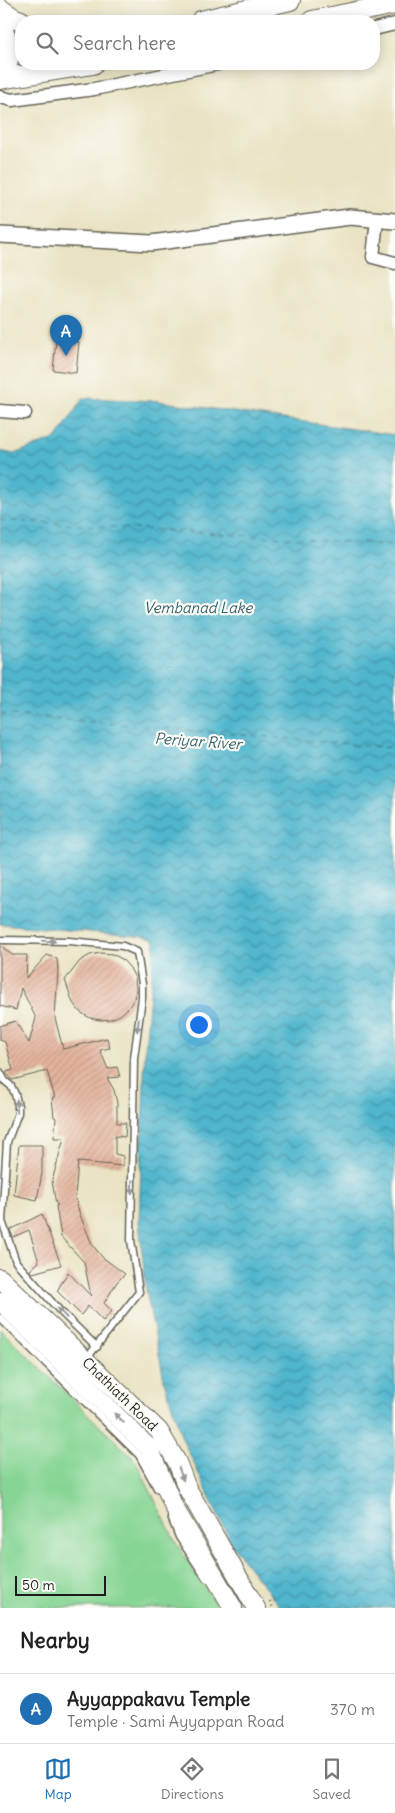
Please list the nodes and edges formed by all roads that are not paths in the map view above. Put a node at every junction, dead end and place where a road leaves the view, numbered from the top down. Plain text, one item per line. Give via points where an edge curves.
1 (290, 0) edge
2 (395, 4) edge
3 (0, 10) edge
4 (226, 15) edge
5 (341, 15) edge
6 (15, 19) edge
7 (395, 24) edge
8 (0, 25) edge
9 (380, 28) edge
10 (56, 70) edge
11 (189, 70) edge
12 (0, 79) edge
13 (0, 97) edge
14 (377, 219) junction
15 (395, 221) edge
16 (0, 235) edge
17 (395, 263) edge
18 (0, 411) edge
19 (25, 414) dead end
20 (0, 940) edge
21 (0, 1072) edge
22 (0, 1278) edge
23 (0, 1301) edge
24 (0, 1318) edge
25 (97, 1347) junction
26 (85, 1360) junction
27 (161, 1497) dead end
28 (165, 1505) dead end
29 (226, 1608) edge
30 (233, 1608) edge
31 (256, 1608) edge

1 - 4 highway
2 - 5 highway
3 - 6 highway
7 - 9 street
8 - 12 highway via 10,56
10 - 12 highway
11 - 13 street via 94,90 12,100
14 - 15 street
14 - 16 street via 350,217 151,243
14 - 17 street via 373,257
18 - 19 street
20 -> 25 lane via 69,941 123,946 137,952 142,998 134,1058 131,1240 139,1292
25 -> 21 lane via 16,1262 2,1221 7,1142 18,1106 11,1086
22 - 26 main road, Chathiath Road
30 -> 23 main road, Chathiath Road via 174,1507 149,1448
24 - 27 lane via 139,1455
25 - 26 lane
26 -> 31 main road, Chathiath Road via 159,1431 187,1488
28 - 29 lane via 180,1536

